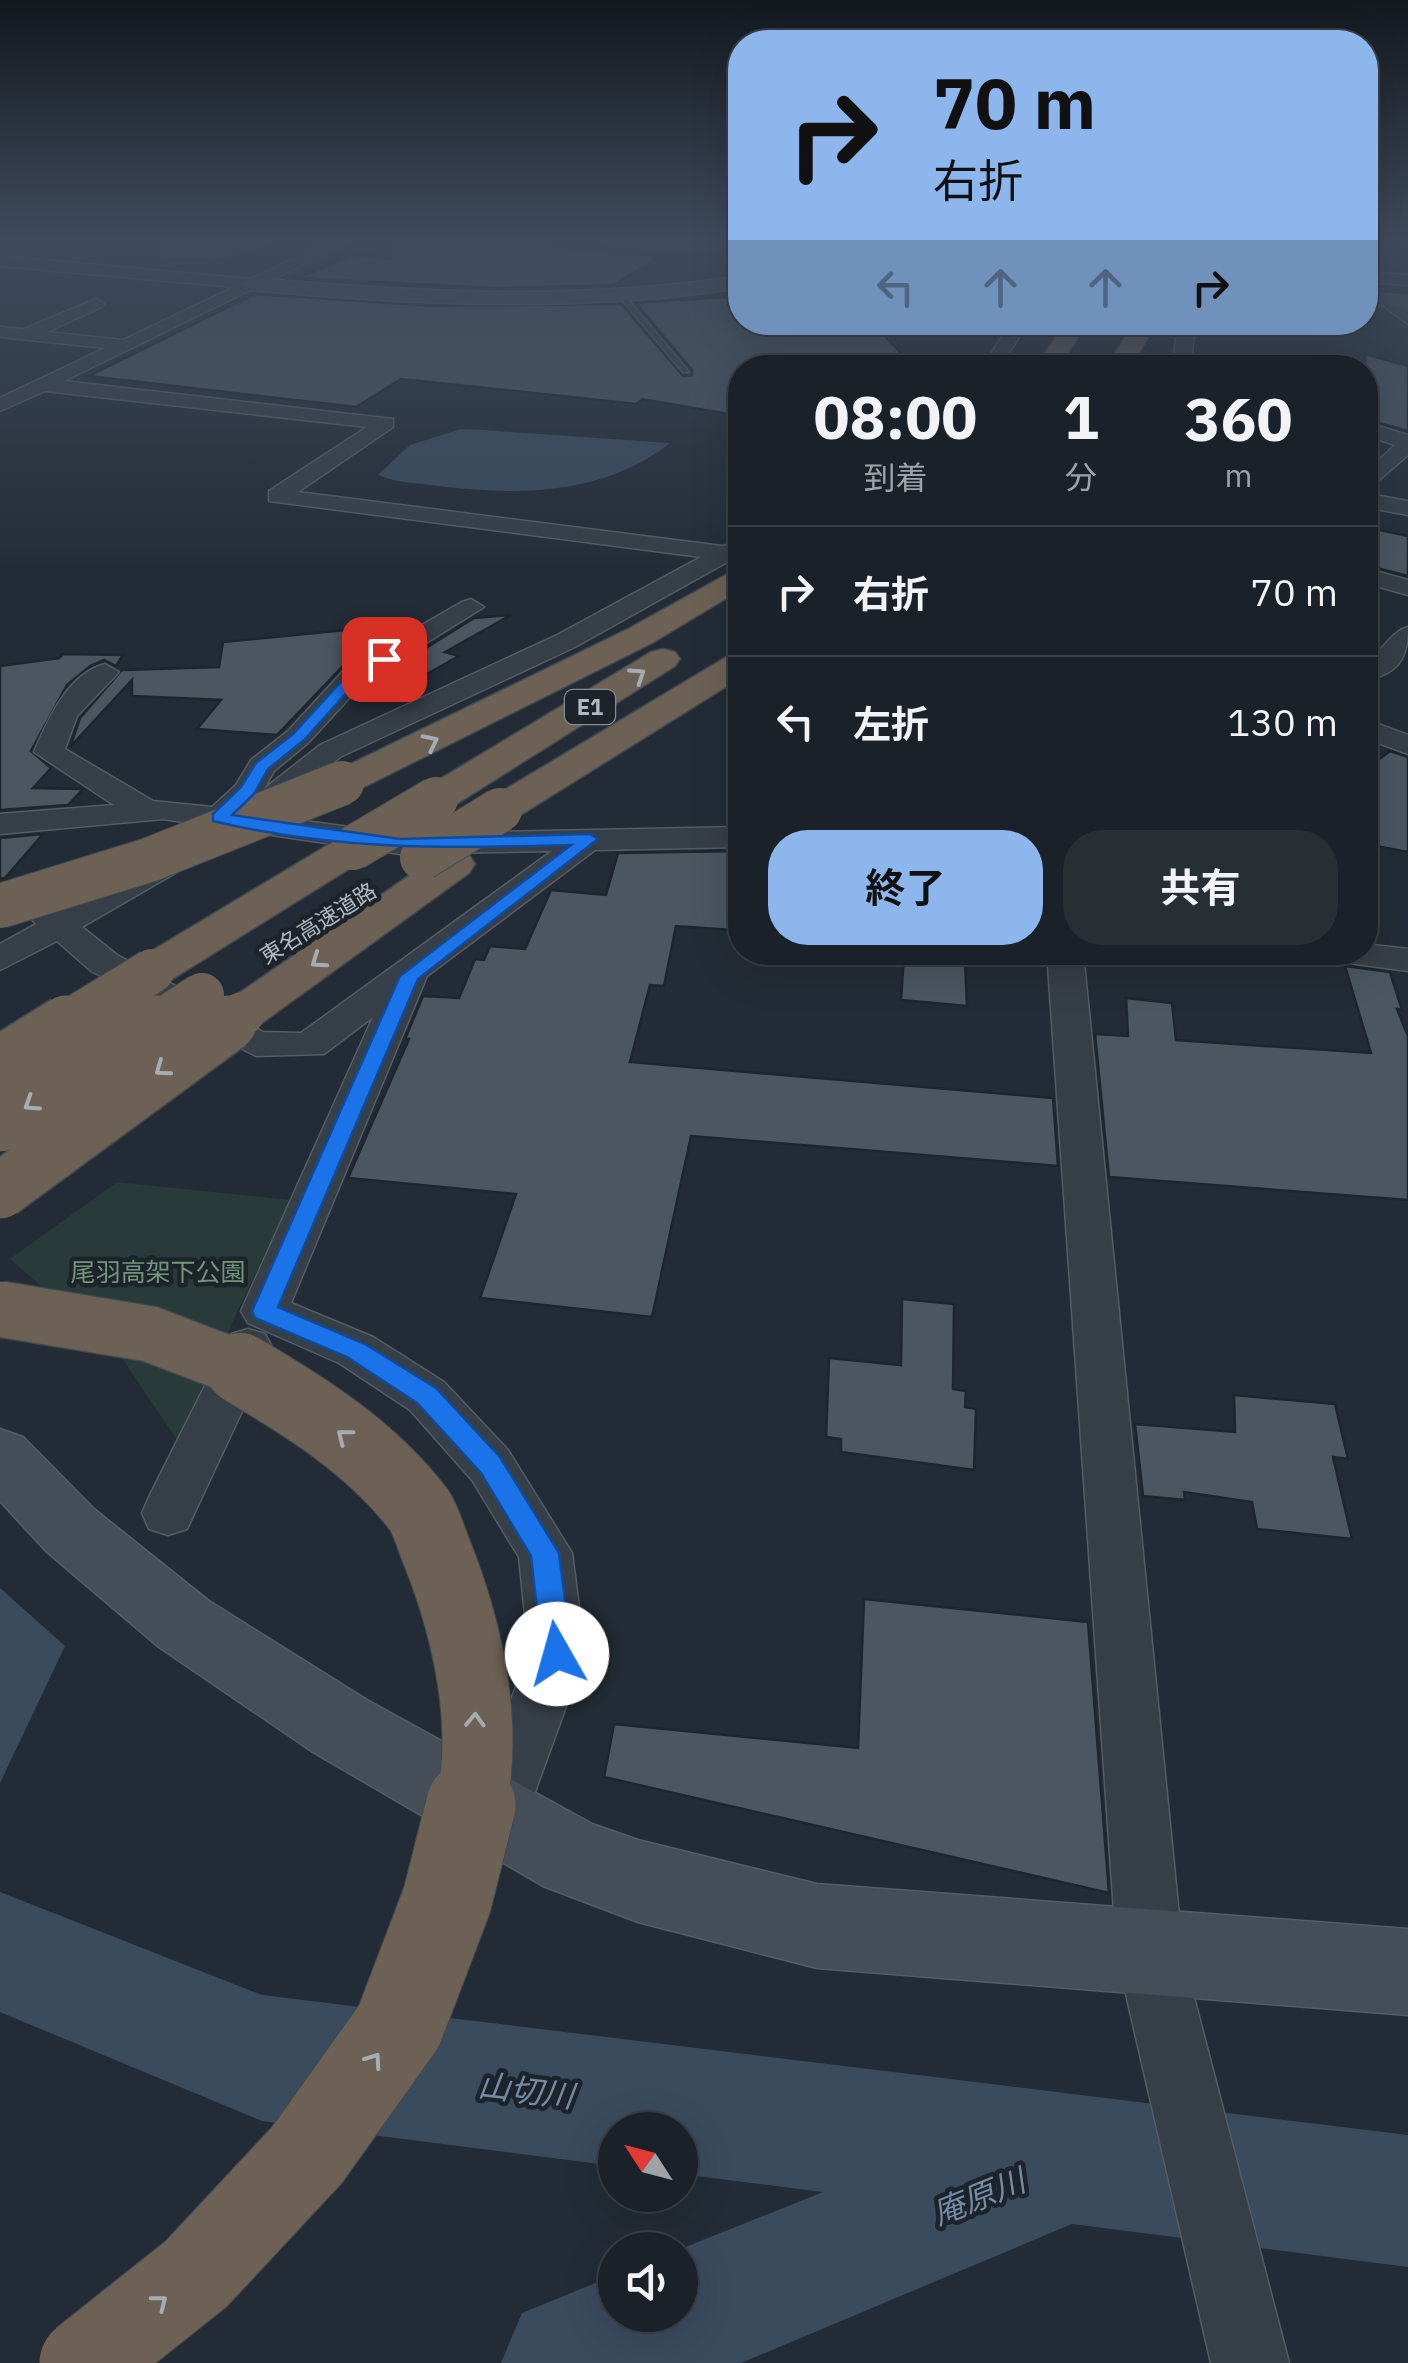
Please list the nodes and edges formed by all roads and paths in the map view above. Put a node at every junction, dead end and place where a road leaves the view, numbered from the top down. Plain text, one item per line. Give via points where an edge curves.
1 (113, 351) edge
2 (669, 351) edge
3 (686, 370) dead end
4 (44, 385) junction
5 (0, 405) edge
6 (1378, 433) edge
7 (1408, 443) edge
8 (1378, 472) edge
9 (1378, 502) edge
10 (1408, 508) edge
11 (728, 557) edge
12 (728, 565) edge
13 (1378, 579) edge
14 (1408, 588) edge
15 (470, 606) dead end
16 (728, 616) edge
17 (1408, 634) edge
18 (1378, 666) edge
19 (728, 671) edge
20 (104, 672) dead end
21 (307, 728) junction
22 (1378, 733) edge
23 (1408, 746) edge
24 (343, 763) junction
25 (148, 812) junction
26 (231, 820) junction
27 (0, 824) edge
28 (728, 837) edge
29 (590, 839) junction
30 (0, 895) edge
31 (0, 906) edge
32 (58, 926) junction
33 (1378, 957) edge
34 (0, 959) edge
35 (1408, 960) edge
36 (1066, 965) edge
37 (409, 976) junction
38 (222, 1004) junction
39 (0, 1064) edge
40 (0, 1124) edge
41 (0, 1192) edge
42 (0, 1309) edge
43 (264, 1311) junction
44 (0, 1456) edge
45 (168, 1514) dead end
46 (496, 1814) junction
47 (1408, 1972) edge
48 (1154, 1975) junction
49 (84, 2363) edge
50 (1250, 2363) edge

1 - 4 street
2 - 3 lane
4 - 5 street
4 - 11 street via 386,423 277,496
6 - 7 street
7 - 8 street
9 - 10 street
12 - 24 highway via 640,636
13 - 14 street
15 - 21 street via 355,675
39 -> 16 highway, 東名高速道路 / E1, bridge
17 - 18 street
19 -> 38 highway
20 - 25 street via 64,713 49,752
21 - 24 street
21 - 26 street via 262,766
22 - 23 street
24 - 26 street
24 - 31 highway, bridge via 149,860
25 - 26 street
25 - 27 street
26 - 29 street via 400,844
26 - 32 street
28 - 29 street
29 - 37 street
30 - 32 street via 37,906
32 - 34 street
32 - 37 street via 104,963 256,1044 310,1045
33 - 35 street
36 - 48 street
37 - 43 street
38 -> 40 highway, bridge
38 -> 41 highway, bridge
49 -> 42 highway, bridge via 208,2261 307,2155 398,2026 447,1900 472,1802 476,1693 456,1604 421,1512 372,1458 314,1412 236,1365 150,1334
43 - 45 street
43 - 46 street via 356,1350 426,1396 490,1465 545,1553 557,1654
44 - 46 street via 70,1530 184,1624 340,1726
46 - 48 street via 572,1857 638,1881 817,1926
47 - 48 street
48 - 50 street

